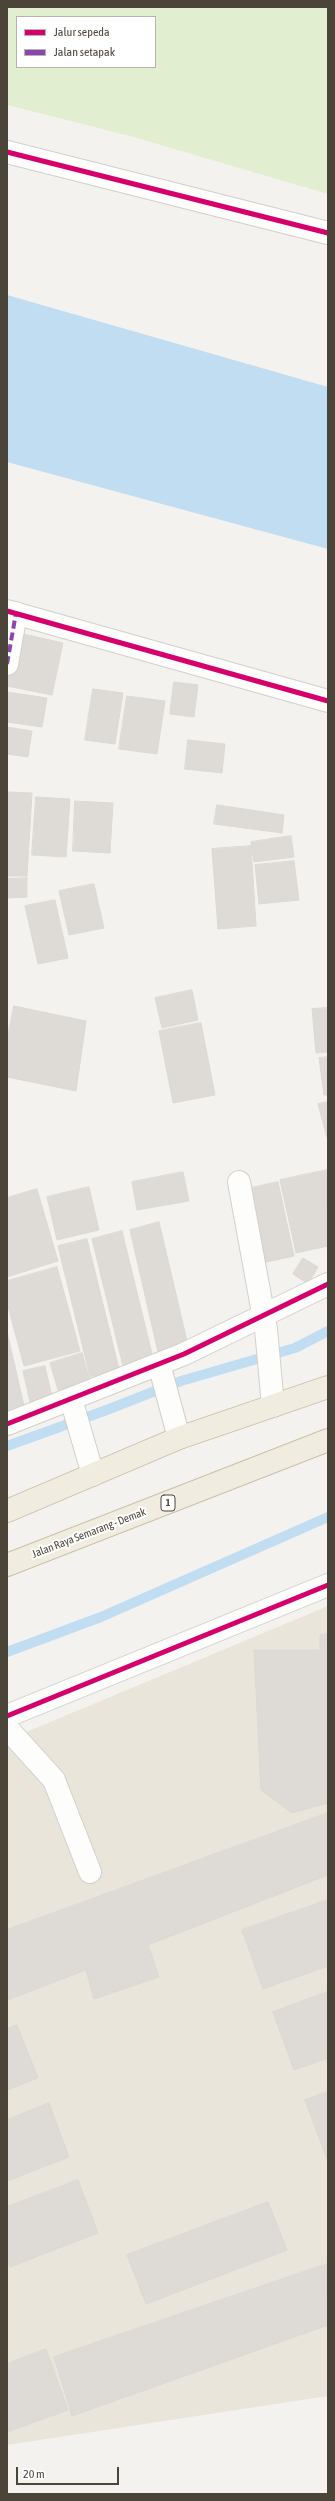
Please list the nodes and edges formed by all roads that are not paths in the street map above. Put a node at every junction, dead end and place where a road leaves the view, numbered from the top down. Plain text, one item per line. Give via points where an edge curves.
1 (7, 152) edge
2 (328, 233) edge
3 (11, 612) edge
4 (7, 664) edge
5 (328, 701) edge
6 (239, 1182) dead end
7 (328, 1284) edge
8 (264, 1323) junction
9 (161, 1369) junction
10 (328, 1387) edge
11 (72, 1405) junction
12 (273, 1406) junction
13 (7, 1424) edge
14 (179, 1438) junction
15 (328, 1440) edge
16 (93, 1476) junction
17 (7, 1511) edge
18 (7, 1565) edge
19 (328, 1586) edge
20 (7, 1716) edge
21 (7, 1728) edge
22 (90, 1872) dead end

1 - 2 street
3 - 4 street
3 - 5 street
6 - 8 street
7 - 8 street
8 - 9 street
8 - 12 street
9 - 11 street
9 - 14 street
10 - 12 highway
11 - 13 street
11 - 16 street
12 - 14 highway
14 - 16 highway
15 - 18 highway, Jalan Raya Semarang - Demak / 1
16 - 17 highway
19 - 20 street
21 - 22 street via 54,1780

